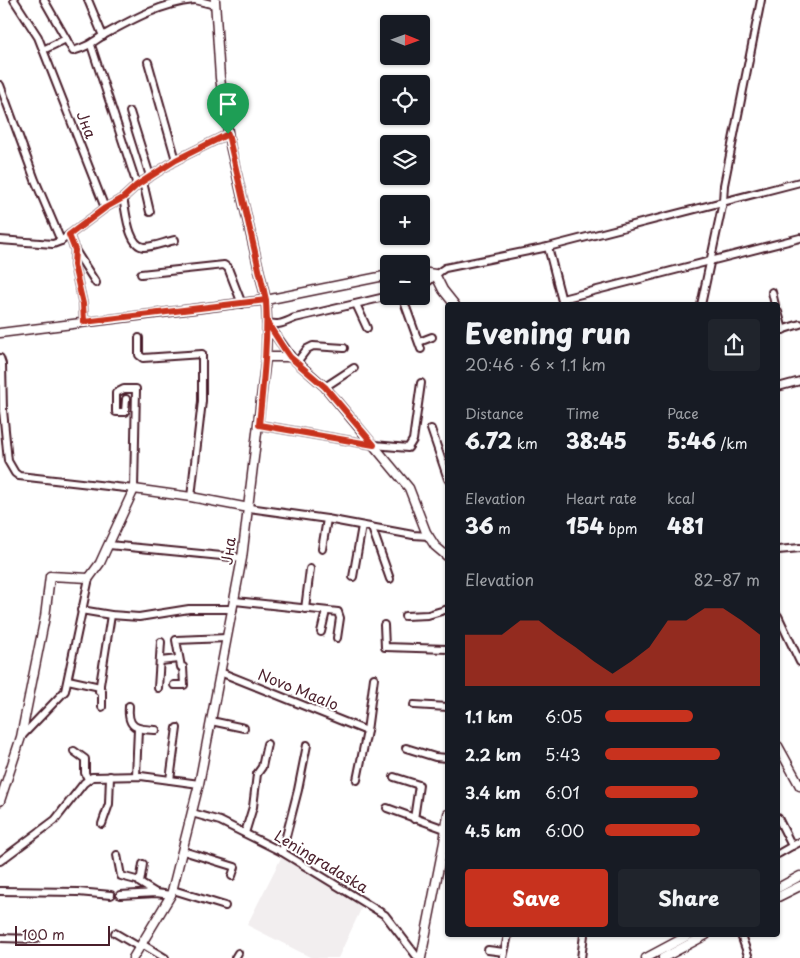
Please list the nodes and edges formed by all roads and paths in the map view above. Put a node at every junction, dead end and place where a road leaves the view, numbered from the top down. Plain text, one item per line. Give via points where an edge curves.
1 (14, 0) edge
2 (44, 0) edge
3 (88, 0) edge
4 (155, 0) edge
5 (194, 0) edge
6 (761, 0) edge
7 (215, 2) edge
8 (158, 8) junction
9 (103, 36) junction
10 (66, 39) junction
11 (91, 46) junction
12 (43, 50) junction
13 (148, 62) dead end
14 (0, 85) edge
15 (130, 112) dead end
16 (228, 134) junction
17 (176, 160) junction
18 (150, 176) junction
19 (800, 182) edge
20 (140, 183) junction
21 (123, 198) junction
22 (723, 202) junction
23 (105, 208) junction
24 (150, 212) dead end
25 (69, 235) junction
26 (800, 238) edge
27 (0, 240) edge
28 (175, 240) dead end
29 (61, 241) junction
30 (548, 247) junction
31 (75, 250) junction
32 (710, 260) junction
33 (430, 273) edge
34 (141, 274) dead end
35 (435, 274) junction
36 (380, 277) edge
37 (430, 280) edge
38 (96, 283) dead end
39 (772, 292) dead end
40 (380, 298) edge
41 (266, 300) junction
42 (453, 302) edge
43 (562, 302) edge
44 (702, 302) edge
45 (775, 302) edge
46 (242, 304) junction
47 (356, 304) junction
48 (405, 305) edge
49 (84, 322) junction
50 (267, 322) junction
51 (800, 324) edge
52 (367, 328) dead end
53 (780, 331) edge
54 (0, 333) edge
55 (432, 337) dead end
56 (139, 338) dead end
57 (419, 342) junction
58 (344, 348) dead end
59 (421, 349) dead end
60 (266, 357) junction
61 (0, 358) edge
62 (294, 359) junction
63 (354, 368) dead end
64 (800, 381) edge
65 (422, 383) dead end
66 (780, 386) edge
67 (325, 387) junction
68 (126, 399) dead end
69 (259, 425) junction
70 (431, 429) dead end
71 (374, 445) junction
72 (445, 470) edge
73 (134, 489) junction
74 (190, 497) junction
75 (249, 508) junction
76 (327, 519) junction
77 (362, 526) junction
78 (372, 528) junction
79 (429, 536) junction
80 (109, 545) junction
81 (800, 548) edge
82 (322, 549) dead end
83 (780, 550) edge
84 (445, 554) edge
85 (242, 558) junction
86 (310, 569) dead end
87 (353, 577) dead end
88 (89, 578) junction
89 (390, 579) dead end
90 (234, 605) junction
91 (305, 609) junction
92 (81, 610) junction
93 (445, 610) edge
94 (326, 611) junction
95 (111, 616) junction
96 (404, 616) dead end
97 (780, 620) edge
98 (384, 625) dead end
99 (321, 632) dead end
100 (227, 638) junction
101 (337, 638) dead end
102 (160, 642) dead end
103 (445, 649) edge
104 (180, 660) junction
105 (160, 661) junction
106 (800, 662) edge
107 (220, 672) junction
108 (374, 678) dead end
109 (68, 680) junction
110 (174, 685) dead end
111 (100, 687) junction
112 (158, 688) dead end
113 (414, 705) dead end
114 (129, 706) dead end
115 (102, 707) dead end
116 (445, 707) edge
117 (211, 721) junction
118 (177, 728) dead end
119 (244, 728) dead end
120 (138, 729) junction
121 (156, 730) dead end
122 (367, 731) junction
123 (21, 737) junction
124 (267, 744) dead end
125 (307, 745) dead end
126 (406, 748) dead end
127 (780, 750) edge
128 (74, 751) dead end
129 (445, 758) edge
130 (110, 776) junction
131 (136, 776) junction
132 (394, 778) dead end
133 (88, 779) junction
134 (170, 780) junction
135 (357, 780) dead end
136 (199, 784) junction
137 (800, 786) edge
138 (0, 801) edge
139 (387, 808) dead end
140 (192, 812) junction
141 (414, 819) junction
142 (780, 822) edge
143 (102, 824) dead end
144 (445, 829) edge
145 (245, 833) junction
146 (800, 842) edge
147 (792, 846) junction
148 (445, 847) edge
149 (182, 851) junction
150 (282, 852) junction
151 (780, 853) edge
152 (117, 855) dead end
153 (0, 861) edge
154 (143, 864) dead end
155 (232, 876) dead end
156 (800, 876) edge
157 (140, 881) junction
158 (800, 886) edge
159 (780, 887) edge
160 (0, 891) edge
161 (156, 893) junction
162 (172, 893) junction
163 (111, 895) dead end
164 (120, 895) dead end
165 (780, 896) edge
166 (225, 906) dead end
167 (115, 933) dead end
168 (508, 937) edge
169 (584, 937) edge
170 (702, 937) edge
171 (742, 937) edge
172 (0, 938) edge
173 (677, 938) edge
174 (36, 939) dead end
175 (140, 946) junction
176 (488, 950) dead end
177 (504, 955) edge
178 (133, 958) edge
179 (165, 958) edge
180 (418, 958) edge
181 (422, 958) edge
182 (581, 958) edge
183 (646, 958) edge
184 (663, 958) edge
185 (749, 958) edge

1 - 12 street, Јна
2 - 10 street
3 - 9 street
4 - 8 street
5 - 7 street, Јна
5 - 8 street, Јна
6 - 22 street
7 - 16 street, Јна
8 - 9 street, Јна
9 - 11 street, Јна
10 - 11 street via 73,51
10 - 12 street
11 - 20 street, Јна
12 - 23 street, Јна
13 - 17 street
14 - 29 street
15 - 18 street
16 - 17 street
16 - 41 street, Јна
17 - 18 street
18 - 20 street
19 - 22 street
20 - 21 street
20 - 24 street, Јна
21 - 23 street
21 - 28 street via 131,236 138,245 151,246
22 - 30 street
22 - 32 street
23 - 25 street
25 - 29 street
25 - 31 street
26 - 32 street
27 - 29 street via 53,244
30 - 35 street via 445,268
30 - 43 street
31 - 38 street
31 - 49 street via 74,265
32 - 43 street
32 - 44 street
33 - 35 street
34 - 46 street via 224,264
35 - 37 street
35 - 42 street
36 - 41 street
39 - 45 street
40 - 47 street
41 - 46 street
41 - 50 street, Јна
46 - 49 street
47 - 50 street via 281,324
47 - 52 street
48 - 57 street
49 - 54 street
50 - 60 street, Јна
50 - 62 street
51 - 53 street
55 - 57 street
56 - 74 street via 139,355 143,358 202,354 202,401
57 - 59 street
58 - 62 street via 313,346
60 - 62 street
60 - 69 street, Јна
61 - 73 street via 8,461 15,473
62 - 67 street
63 - 67 street
64 - 66 street
65 - 71 street via 411,445 405,448
67 - 71 street
68 - 73 street via 125,412 116,412 116,392 136,389
69 - 71 street
69 - 75 street, Јна
70 - 72 street
71 - 79 street via 409,488
73 - 74 street
73 - 80 street
74 - 75 street
75 - 76 street
75 - 85 street, Јна
76 - 77 street
76 - 82 street
77 - 78 street
77 - 87 street
78 - 79 street
78 - 89 street
79 - 84 street
80 - 85 street
80 - 88 street
81 - 83 street
85 - 90 street, Јна
86 - 91 street
88 - 92 street
88 - 123 street via 50,576
90 - 91 street
90 - 95 street via 139,617
90 - 100 street, Јна
91 - 94 street
92 - 95 street
92 - 109 street
93 - 96 street
94 - 99 street
94 - 101 street via 338,612
95 - 111 street
97 - 106 street
98 - 103 street via 386,647
100 - 104 street via 176,640
100 - 107 street, Јна
102 - 105 street
104 - 105 street
104 - 110 street via 184,686
105 - 112 street
107 - 117 street, Јна
107 - 122 street, Novo Maalo
108 - 122 street
109 - 111 street
109 - 123 street via 65,691
111 - 115 street
113 - 116 street
114 - 120 street via 130,721
117 - 119 street
117 - 136 street, Јна
118 - 134 street
120 - 121 street
120 - 131 street
122 - 135 street
123 - 138 street
124 - 145 street via 262,767 257,774 253,807
125 - 150 street
126 - 129 street
127 - 137 street
128 - 133 street via 85,760
130 - 131 street
130 - 133 street via 97,775
130 - 143 street via 109,804
131 - 134 street
132 - 141 street via 419,785
133 - 153 street via 55,820
134 - 136 street
136 - 140 street, Јна
139 - 141 street
140 - 145 street, Leningradaska
140 - 149 street, Јна
141 - 144 street
142 - 147 street
145 - 150 street, Leningradaska
146 - 147 street
147 - 151 street
148 - 181 street
149 - 155 street via 235,867
149 - 162 street, Јна
150 - 180 street, Leningradaska via 385,915
152 - 157 street via 121,876
154 - 157 street
156 - 159 street
157 - 161 street
158 - 165 street
160 - 163 street
161 - 162 street
161 - 164 street
162 - 166 street
162 - 175 street, Јна
167 - 175 street
168 - 177 street
169 - 182 street
170 - 184 street
171 - 185 street
172 - 174 street
173 - 183 street
175 - 178 street, Јна
175 - 179 street
176 - 177 street

